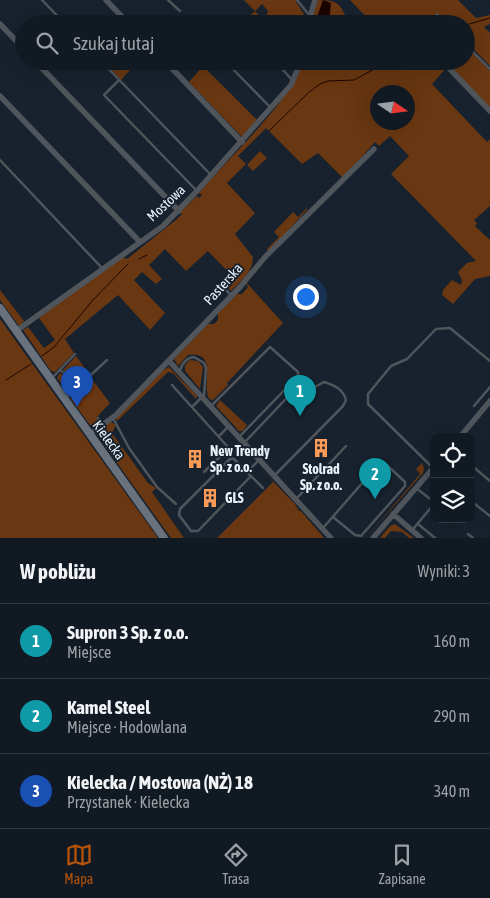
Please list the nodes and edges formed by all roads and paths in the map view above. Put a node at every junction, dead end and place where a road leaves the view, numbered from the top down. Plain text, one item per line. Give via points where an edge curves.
1 (42, 0) edge
2 (106, 0) edge
3 (168, 0) edge
4 (296, 0) edge
5 (315, 0) edge
6 (180, 11) dead end
7 (56, 15) edge
8 (120, 15) edge
9 (308, 15) edge
10 (311, 15) edge
11 (0, 24) edge
12 (15, 40) edge
13 (475, 54) edge
14 (490, 69) edge
15 (45, 70) edge
16 (110, 70) edge
17 (174, 70) edge
18 (234, 70) edge
19 (283, 70) edge
20 (297, 70) edge
21 (452, 70) edge
22 (119, 80) junction
23 (293, 81) junction
24 (0, 96) edge
25 (271, 108) junction
26 (490, 111) edge
27 (242, 142) junction
28 (374, 149) dead end
29 (0, 160) edge
30 (211, 175) junction
31 (197, 191) junction
32 (179, 211) junction
33 (140, 242) junction
34 (103, 269) junction
35 (225, 289) dead end
36 (232, 296) junction
37 (0, 308) edge
38 (16, 331) junction
39 (75, 354) dead end
40 (107, 360) dead end
41 (169, 361) junction
42 (490, 361) edge
43 (60, 370) junction
44 (180, 372) junction
45 (51, 379) junction
46 (172, 385) dead end
47 (490, 387) edge
48 (77, 388) junction
49 (65, 399) junction
50 (204, 399) junction
51 (490, 402) edge
52 (210, 406) junction
53 (474, 406) dead end
54 (192, 407) junction
55 (98, 418) dead end
56 (113, 418) junction
57 (229, 426) junction
58 (100, 427) junction
59 (463, 433) edge
60 (90, 434) junction
61 (219, 436) junction
62 (239, 437) junction
63 (244, 443) junction
64 (346, 446) dead end
65 (259, 459) junction
66 (430, 465) edge
67 (475, 468) edge
68 (204, 472) dead end
69 (247, 472) junction
70 (430, 472) edge
71 (251, 476) junction
72 (274, 476) junction
73 (490, 481) edge
74 (263, 488) dead end
75 (416, 488) junction
76 (296, 499) junction
77 (430, 500) edge
78 (176, 504) dead end
79 (475, 504) edge
80 (430, 508) edge
81 (393, 514) junction
82 (490, 516) edge
83 (333, 517) junction
84 (418, 524) junction
85 (323, 529) junction
86 (412, 531) junction
87 (468, 534) dead end
88 (164, 538) edge
89 (331, 538) edge
90 (373, 538) edge
91 (421, 538) edge
92 (435, 538) edge
93 (473, 538) edge

1 - 7 lane
2 - 8 street
3 - 6 lane
4 - 9 lane
5 - 10 street
11 - 12 street
13 - 14 lane
15 - 32 street
16 - 22 lane
17 - 27 street
18 - 25 lane
19 - 23 lane
20 - 23 street, Mostowa
21 - 26 street
22 - 30 lane
22 - 31 lane via 104,95
23 - 25 street, Mostowa
24 - 33 street
25 - 27 street, Mostowa
27 - 30 street, Mostowa
28 - 36 street, Pasterska via 265,257
29 - 34 lane
30 - 31 street, Mostowa
31 - 32 street, Mostowa
32 - 33 street, Mostowa
33 - 34 street, Mostowa
34 - 38 street, Mostowa
35 - 36 lane
36 - 41 street, Pasterska
37 - 38 main road, Kielecka
38 - 45 main road, Kielecka
39 - 43 lane
40 - 48 lane
41 - 44 street
41 - 56 street, Pasterska
42 - 66 lane via 450,328 436,329 407,359 392,366 368,394 368,404
43 - 45 lane
43 - 48 lane
44 - 50 street
44 - 50 lane via 188,358 194,357 204,363
45 - 49 main road, Kielecka
46 - 54 lane
47 - 53 lane
48 - 49 lane
49 - 60 main road, Kielecka
50 - 52 street
50 - 54 lane
51 - 59 street
52 - 57 street
52 - 62 lane via 270,347 298,372 298,376
54 - 61 lane
55 - 58 lane
56 - 58 street, Pasterska
56 - 78 lane via 129,448 157,487
57 - 61 lane
57 - 62 street
58 - 60 street, Pasterska
60 - 88 main road, Kielecka
61 - 68 lane via 227,448
62 - 63 street
63 - 65 street
63 - 72 lane via 300,384 315,387 322,382 338,387 346,398 344,406
64 - 76 lane
65 - 69 lane
65 - 72 street
67 - 73 lane
69 - 71 lane
69 - 71 lane via 234,459 228,459 180,508 179,516 189,529 198,531
70 - 75 street
71 - 74 lane
72 - 76 street
75 - 77 lane
75 - 81 street
76 - 85 street
79 - 82 lane
80 - 84 lane
81 - 86 street
81 - 90 street
83 - 83 lane via 355,536 361,536 405,486 405,482 388,466 378,465
83 - 85 lane
84 - 86 lane
84 - 92 lane
85 - 89 street
86 - 91 street
87 - 93 lane

